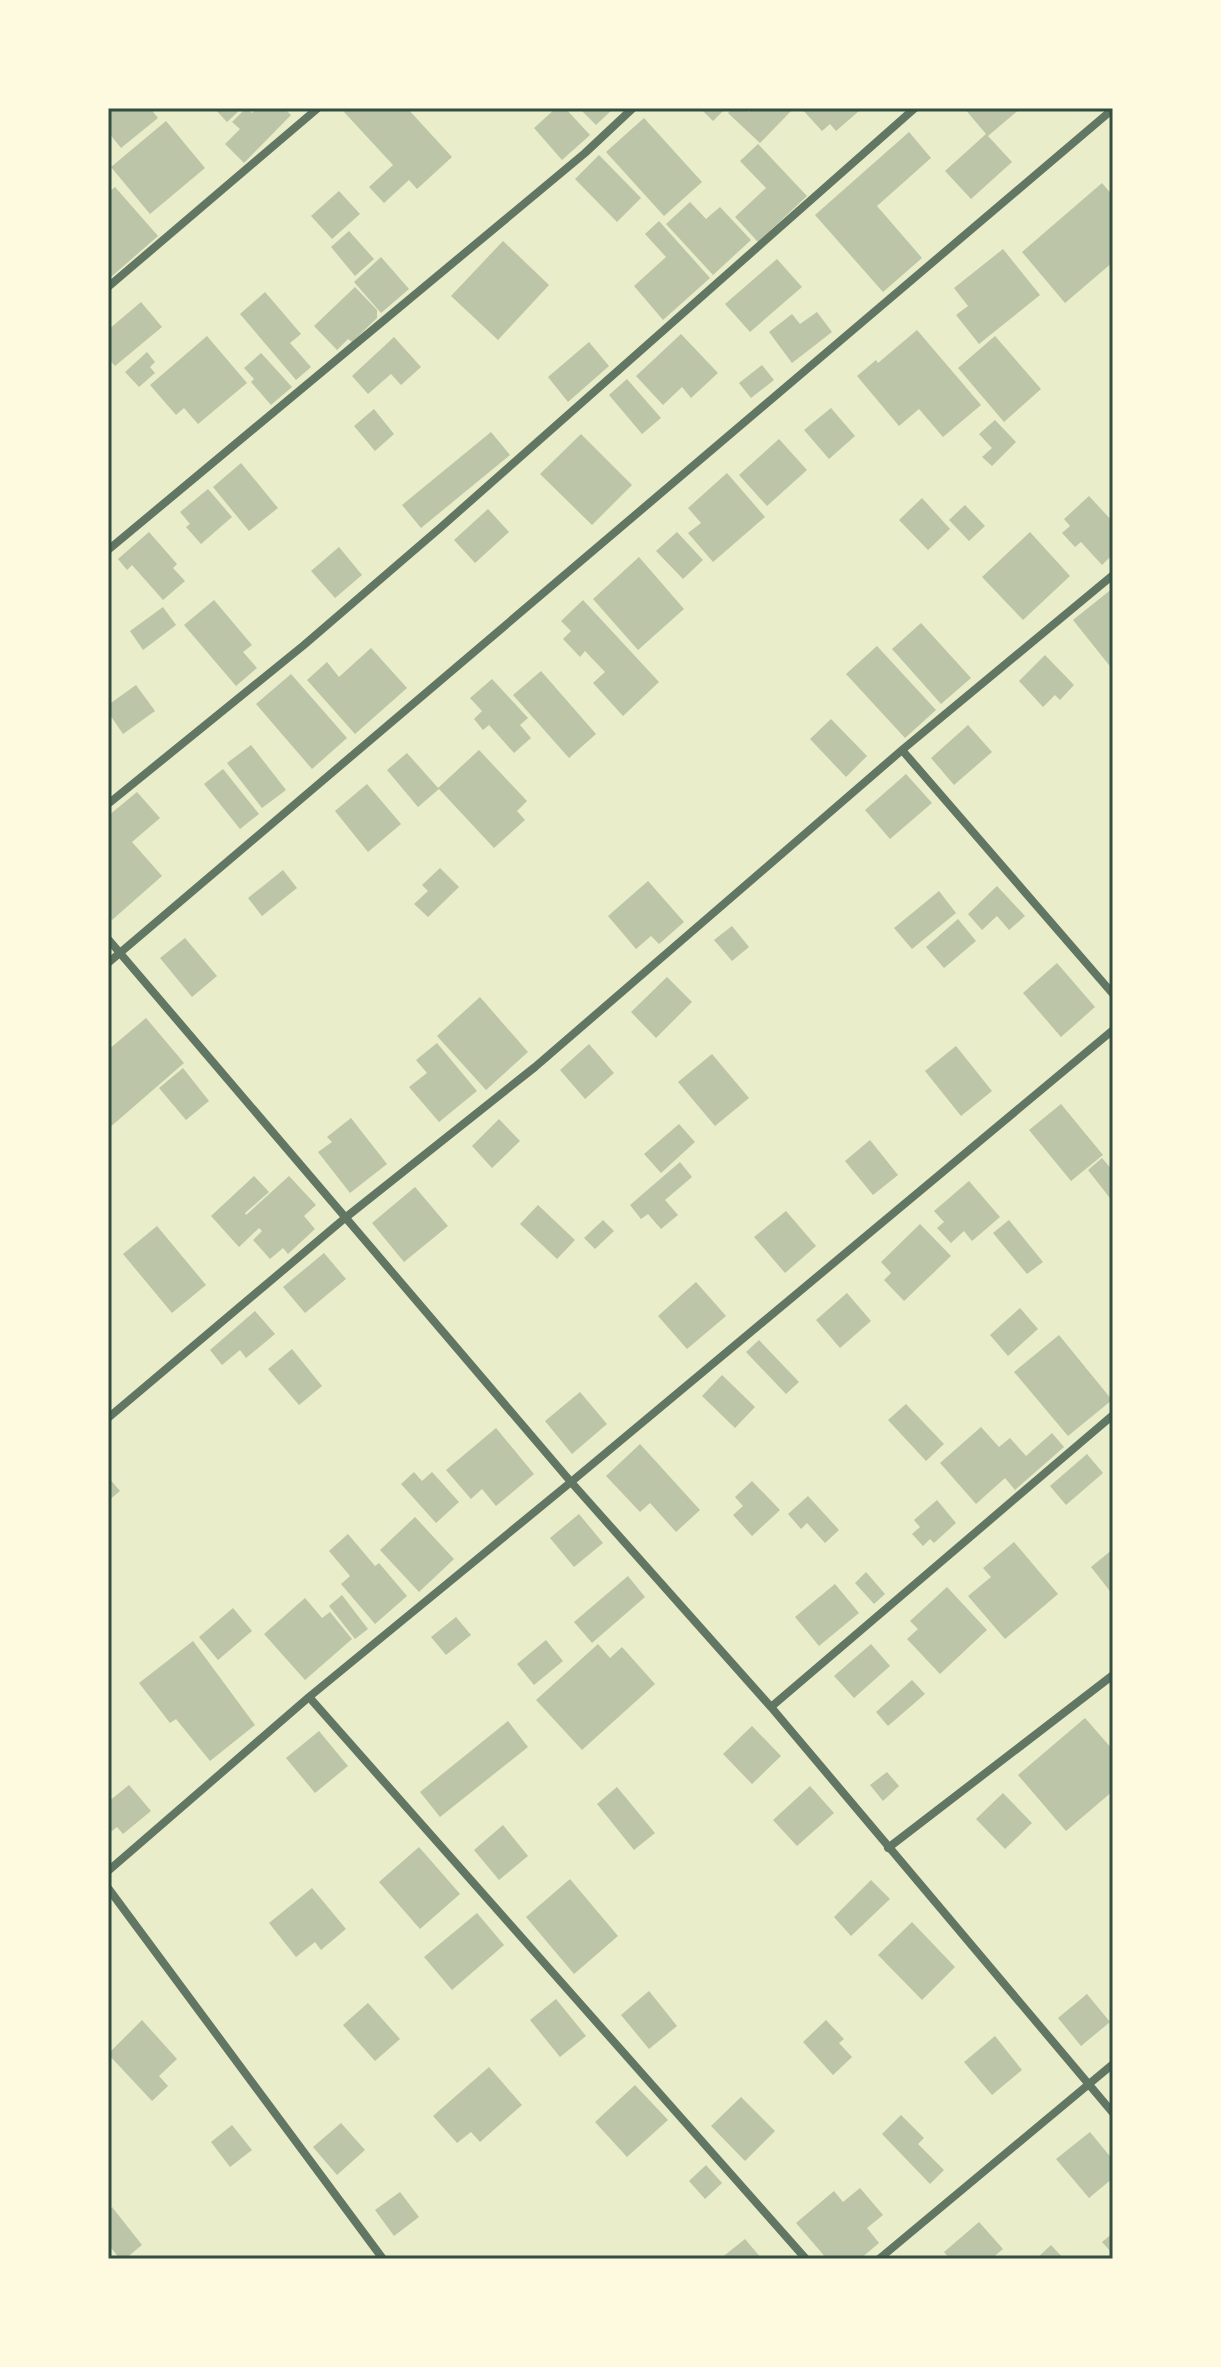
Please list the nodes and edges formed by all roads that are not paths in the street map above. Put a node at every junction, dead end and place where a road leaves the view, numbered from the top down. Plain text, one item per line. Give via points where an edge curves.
1 (318, 108) edge
2 (633, 108) edge
3 (915, 108) edge
4 (1113, 109) edge
5 (108, 287) edge
6 (108, 550) edge
7 (1113, 575) edge
8 (902, 750) junction
9 (108, 804) edge
10 (108, 939) edge
11 (120, 952) junction
12 (108, 963) edge
13 (1113, 994) edge
14 (1113, 1030) edge
15 (345, 1218) junction
16 (1113, 1415) edge
17 (108, 1418) edge
18 (571, 1482) junction
19 (1113, 1675) edge
20 (309, 1697) junction
21 (771, 1707) junction
22 (888, 1848) junction
23 (108, 1871) edge
24 (108, 1888) edge
25 (1113, 2064) edge
26 (1089, 2083) junction
27 (1113, 2113) edge
28 (383, 2259) edge
29 (806, 2259) edge
30 (879, 2259) edge

1 - 5 street
2 - 6 street
3 - 9 street via 440,528
4 - 11 street
7 - 8 street
8 - 13 street
8 - 15 street via 535,1067
10 - 11 street
11 - 12 street
11 - 15 street
14 - 18 street
15 - 17 street
15 - 18 street
16 - 21 street
18 - 20 street
18 - 21 street
19 - 22 street
20 - 23 street
20 - 29 street
21 - 22 street
22 - 26 street
24 - 28 street
25 - 26 street
26 - 27 street
26 - 30 street

